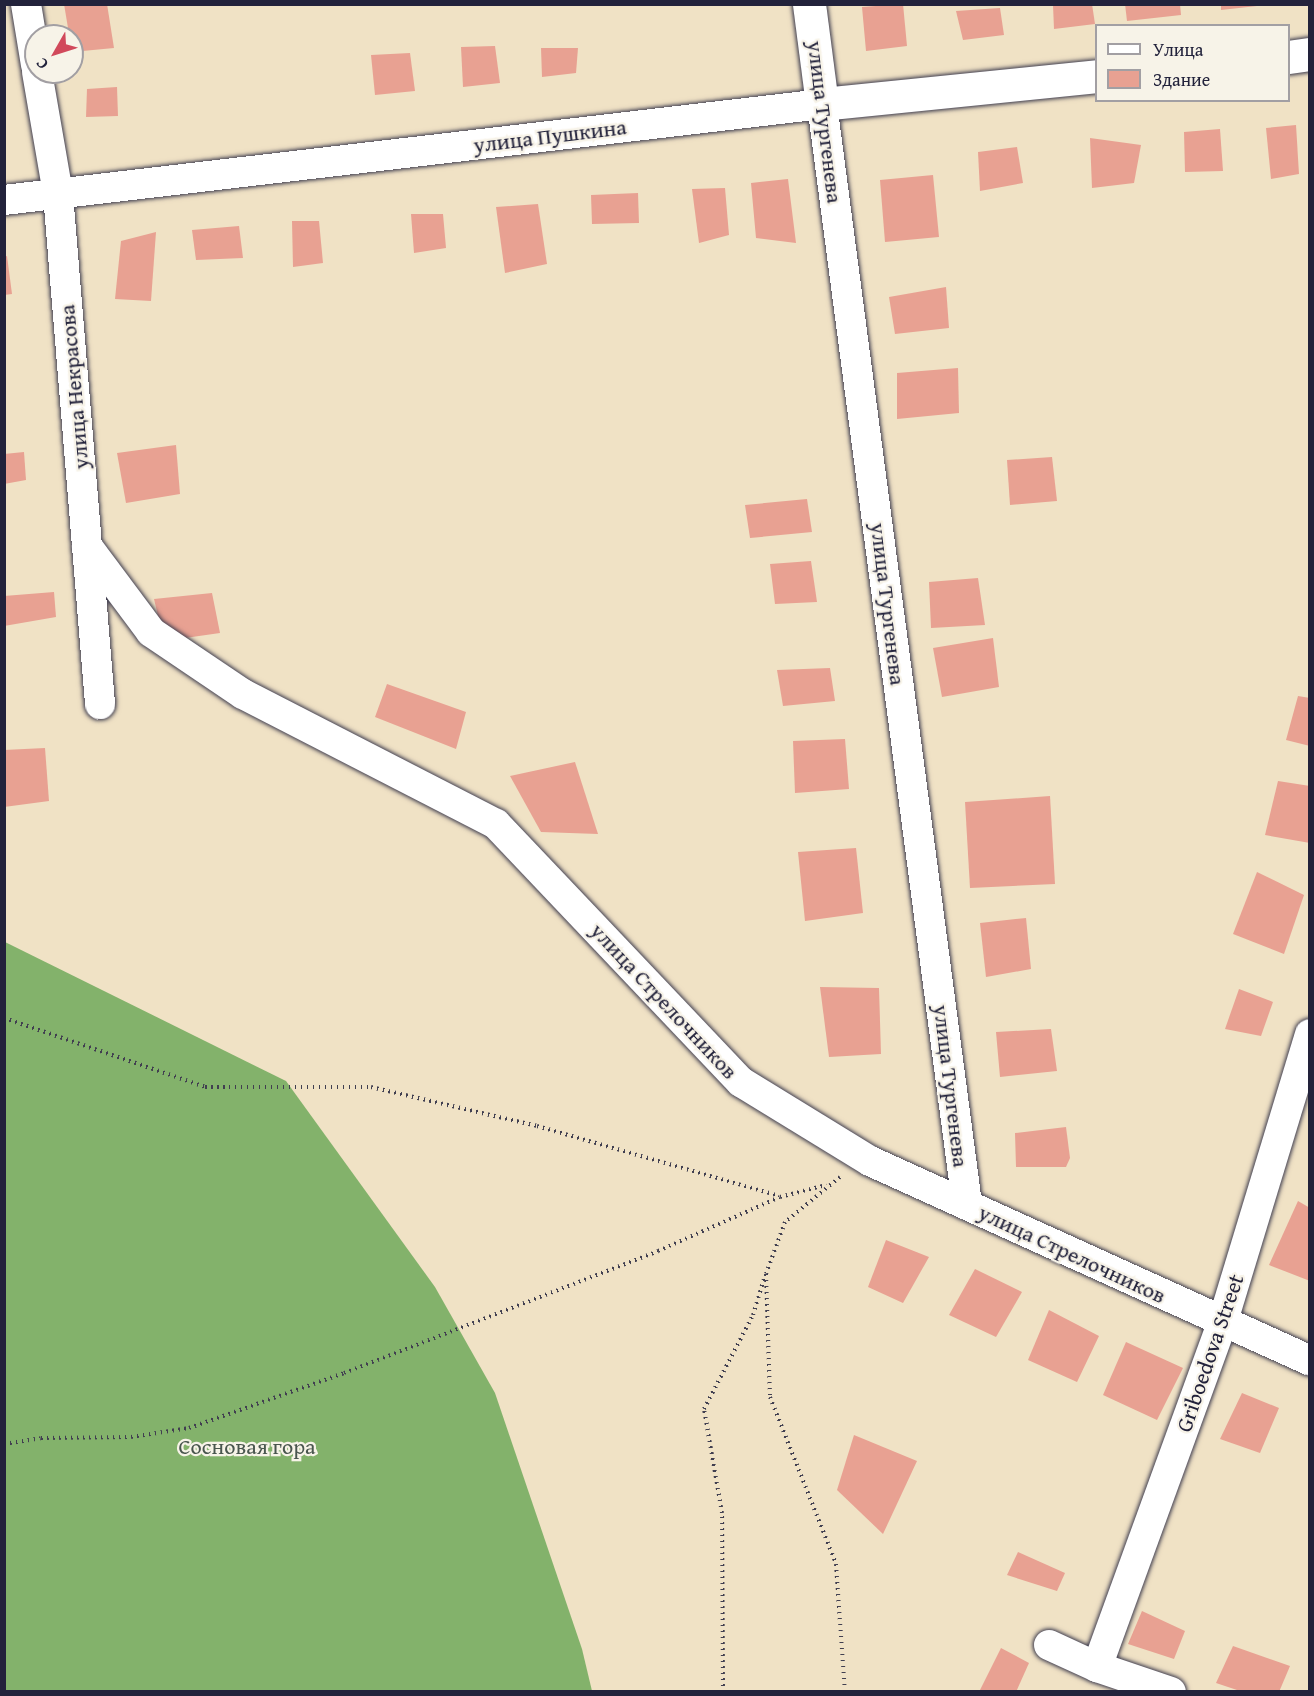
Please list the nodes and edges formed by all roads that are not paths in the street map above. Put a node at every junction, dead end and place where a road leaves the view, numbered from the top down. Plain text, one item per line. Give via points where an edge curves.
1 (26, 4) edge
2 (809, 4) edge
3 (29, 24) edge
4 (1310, 54) edge
5 (1290, 57) edge
6 (1095, 76) edge
7 (39, 84) edge
8 (822, 104) junction
9 (58, 194) junction
10 (4, 200) edge
11 (87, 546) junction
12 (100, 704) dead end
13 (1310, 1035) edge
14 (967, 1204) junction
15 (1222, 1324) junction
16 (1310, 1340) edge
17 (1276, 1347) junction
18 (1310, 1361) edge
19 (1049, 1645) dead end
20 (1097, 1667) junction
21 (1171, 1692) edge

1 - 3 street
2 - 8 street, улица Тургенева
4 - 5 street
6 - 8 street, улица Пушкина
7 - 9 street, улица Некрасова
8 - 9 street, улица Пушкина
8 - 14 street, улица Тургенева
9 - 10 street, улица Пушкина
9 - 11 street, улица Некрасова
11 - 12 street, улица Некрасова
11 - 14 street, улица Стрелочников via 151,632 243,694 496,824 741,1082 870,1161
13 - 15 street, Griboedova Street
14 - 15 street, улица Стрелочников
15 - 17 street, улица Стрелочников
15 - 20 street, Griboedova Street
16 - 17 street
17 - 18 street, улица Стрелочников
19 - 20 street
20 - 21 street

